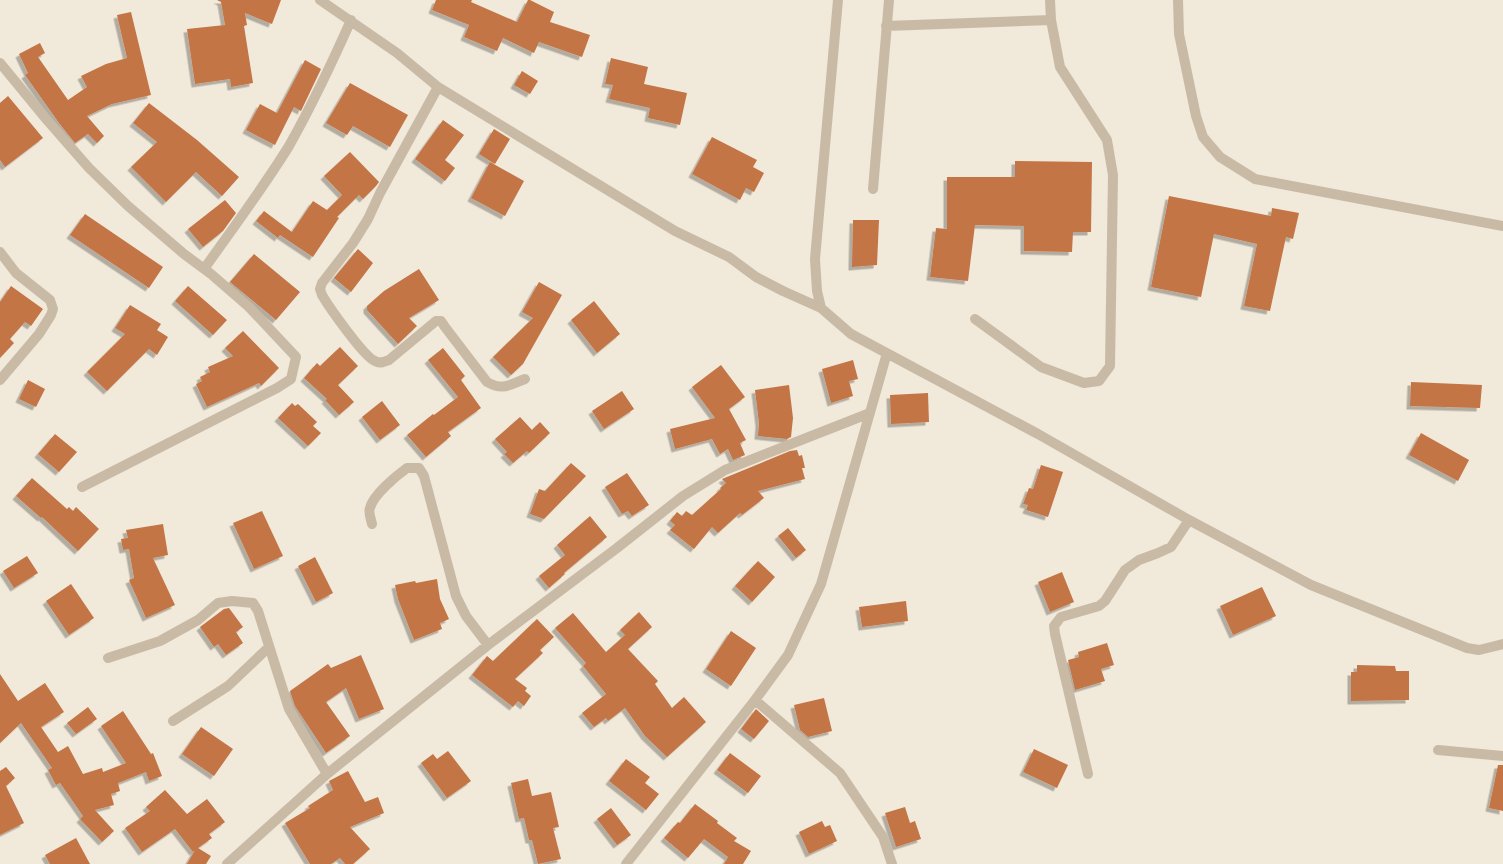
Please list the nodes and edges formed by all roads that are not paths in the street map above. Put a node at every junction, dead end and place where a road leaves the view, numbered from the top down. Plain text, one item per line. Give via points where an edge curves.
1 (320, 0) edge
2 (831, 0) edge
3 (889, 0) edge
4 (1050, 0) edge
5 (1178, 0) edge
6 (837, 5) edge
7 (351, 20) junction
8 (1051, 20) junction
9 (886, 26) junction
10 (0, 63) edge
11 (438, 87) junction
12 (873, 188) dead end
13 (1503, 226) edge
14 (0, 252) edge
15 (204, 269) junction
16 (821, 308) junction
17 (975, 319) dead end
18 (887, 353) junction
19 (525, 379) dead end
20 (0, 380) edge
21 (870, 413) junction
22 (82, 487) dead end
23 (1189, 520) junction
24 (372, 524) dead end
25 (1503, 644) edge
26 (488, 645) junction
27 (269, 647) junction
28 (108, 658) dead end
29 (755, 700) junction
30 (173, 721) dead end
31 (1438, 750) dead end
32 (1503, 756) edge
33 (327, 774) junction
34 (1088, 774) dead end
35 (227, 864) edge
36 (626, 864) edge
37 (892, 864) edge

1 - 7 street
2 - 6 street
3 - 9 street
4 - 8 street
5 - 13 street via 1179,34 1196,116 1203,137 1220,157 1255,179
6 - 16 street via 814,259
7 - 11 street
7 - 15 street via 322,84 289,146
8 - 9 street
8 - 17 street via 1060,67 1107,140 1113,175 1110,366 1099,381 1084,383 1041,367
9 - 12 street
10 - 15 street via 89,168 128,206
11 - 16 street via 675,231 729,257 756,277
11 - 19 street via 368,219 320,289 364,353 374,361 383,363 390,360 436,321 441,321 487,382 495,387 504,387
14 - 20 street via 16,273 50,300 53,309 39,334
15 - 22 street via 249,307 296,357 291,379
16 - 18 street via 851,334
18 - 21 street
18 - 23 street via 1038,434
21 - 26 street via 725,470 683,496
21 - 29 street via 821,584 788,655
23 - 25 street via 1311,585 1467,648 1479,650
23 - 34 street via 1172,547 1140,560 1124,570 1105,601 1099,606 1061,617 1054,626
24 - 26 street via 369,508 374,500 390,481 407,468 419,468 424,476 456,596 466,616
26 - 33 street
27 - 28 street via 258,611 252,604 232,601 218,604 198,620 160,641
27 - 30 street via 228,686
27 - 33 street via 289,709
29 - 36 street
29 - 37 street via 840,773 883,837
31 - 32 street
33 - 35 street

